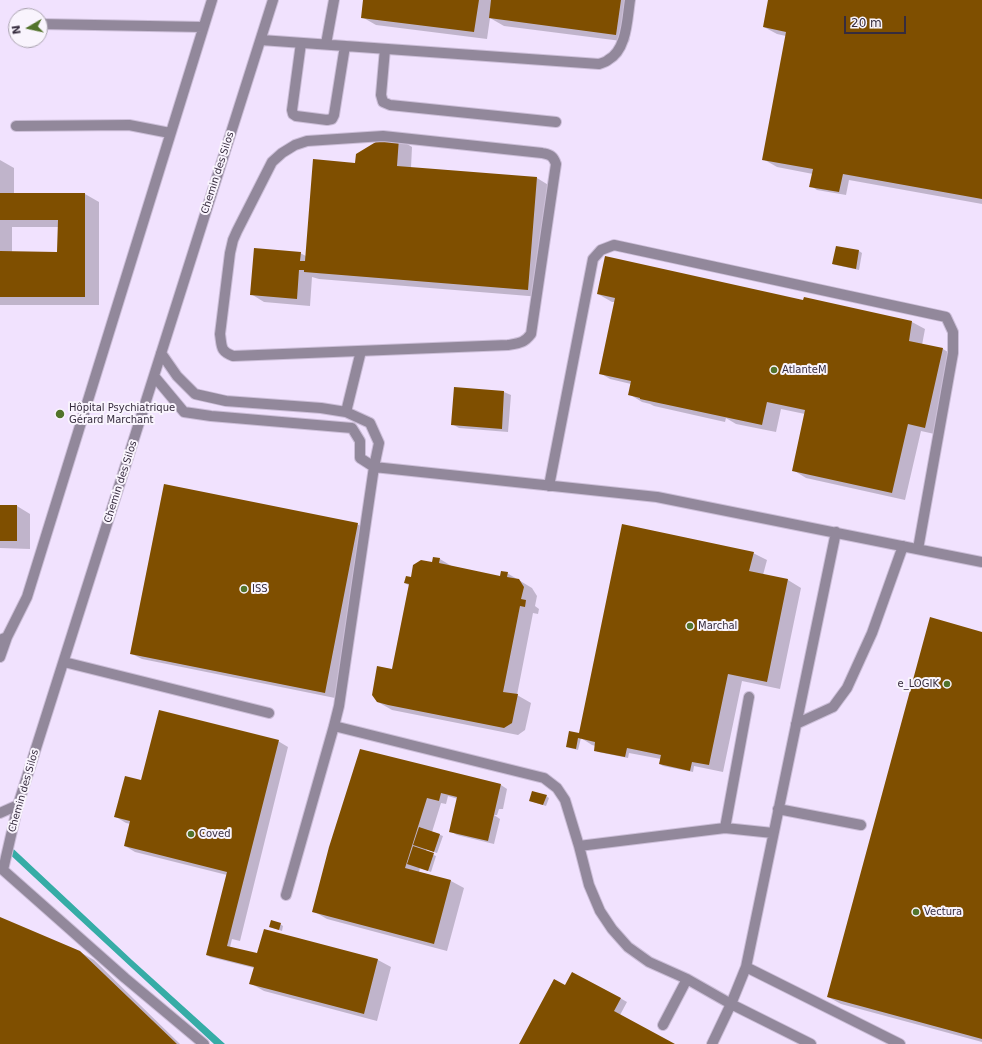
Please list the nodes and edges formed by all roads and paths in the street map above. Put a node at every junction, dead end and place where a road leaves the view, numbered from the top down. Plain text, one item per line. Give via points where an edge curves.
1 (212, 0) edge
2 (273, 0) edge
3 (334, 0) edge
4 (630, 0) edge
5 (48, 24) edge
6 (203, 27) junction
7 (261, 40) junction
8 (301, 43) junction
9 (326, 44) junction
10 (345, 46) junction
11 (385, 49) junction
12 (556, 122) dead end
13 (16, 126) dead end
14 (170, 133) junction
15 (361, 351) junction
16 (161, 353) junction
17 (154, 376) junction
18 (346, 412) junction
19 (374, 467) junction
20 (550, 486) junction
21 (836, 532) junction
22 (903, 546) junction
23 (918, 549) junction
24 (982, 562) edge
25 (3, 639) edge
26 (0, 657) edge
27 (64, 662) junction
28 (749, 697) dead end
29 (269, 713) dead end
30 (796, 724) junction
31 (334, 726) junction
32 (18, 805) junction
33 (778, 809) junction
34 (0, 813) edge
35 (861, 825) dead end
36 (726, 828) junction
37 (773, 833) junction
38 (579, 846) junction
39 (2, 874) edge
40 (286, 895) dead end
41 (746, 967) junction
42 (687, 979) junction
43 (731, 1004) junction
44 (663, 1025) dead end
45 (204, 1044) edge
46 (712, 1044) edge
47 (811, 1044) edge
48 (900, 1044) edge

1 - 6 street
2 - 7 street, Chemin des Silos
3 - 9 street
4 - 11 street via 623,43 616,54 599,64
5 - 6 street
6 - 14 street
7 - 8 street
7 - 16 street, Chemin des Silos
8 - 9 street
8 - 10 street via 293,114 327,120 332,119 334,115
9 - 10 street
10 - 11 street
11 - 12 street via 381,96 383,102 390,105
13 - 14 street via 129,125
14 - 25 street via 27,597
15 - 15 street via 233,356 225,353 222,347 220,334 233,240 272,162 295,145 307,141 383,136 542,153 554,158 556,164 531,334 526,340 508,345
15 - 18 street
16 - 17 street, Chemin des Silos
16 - 18 street via 177,376 195,394 226,401
17 - 19 street via 184,412 352,428 360,441 360,458
17 - 27 street, Chemin des Silos
18 - 19 street via 370,423 379,443
19 - 20 street
19 - 31 street
20 - 21 street via 657,497
20 - 23 street via 594,259 601,250 614,245 946,317 953,332 953,353
21 - 22 street
21 - 30 street
22 - 23 street
22 - 30 street via 872,633 847,688 833,707
23 - 24 street
25 - 26 street
27 - 29 street
27 - 32 street, Chemin des Silos
28 - 36 street
30 - 33 street
31 - 38 street via 544,778 565,800
31 - 40 street
32 - 34 street
32 - 39 street, Chemin des Silos
33 - 35 street
33 - 37 street
36 - 37 street
36 - 38 street
37 - 41 street
38 - 42 street via 589,885 612,929 628,947 649,962
39 - 45 street
41 - 43 street
41 - 48 street
42 - 43 street
42 - 44 street
43 - 46 street
43 - 47 street

